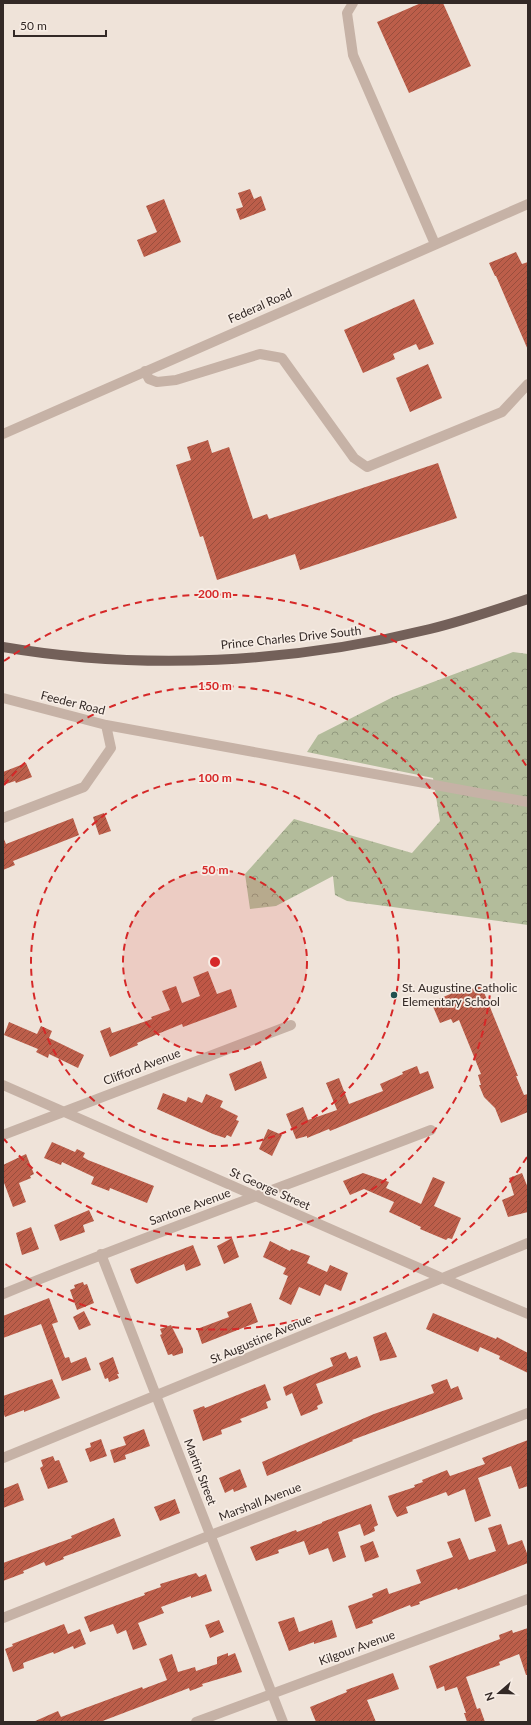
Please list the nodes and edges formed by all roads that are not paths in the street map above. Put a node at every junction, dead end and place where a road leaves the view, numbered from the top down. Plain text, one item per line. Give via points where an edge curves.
1 (353, 3) edge
2 (528, 204) edge
3 (435, 244) junction
4 (145, 371) junction
5 (526, 385) edge
6 (3, 434) edge
7 (528, 600) edge
8 (3, 647) edge
9 (3, 698) edge
10 (106, 725) junction
11 (528, 802) edge
12 (3, 818) edge
13 (292, 1025) dead end
14 (3, 1085) edge
15 (62, 1112) junction
16 (431, 1130) dead end
17 (3, 1135) edge
18 (257, 1197) junction
19 (528, 1243) edge
20 (101, 1254) junction
21 (442, 1278) junction
22 (3, 1294) edge
23 (528, 1314) edge
24 (157, 1396) junction
25 (528, 1413) edge
26 (3, 1458) edge
27 (211, 1535) junction
28 (528, 1599) edge
29 (3, 1618) edge
30 (272, 1693) junction
31 (196, 1722) edge
32 (283, 1722) edge

1 - 3 street via 347,12 353,55
2 - 3 street, Federal Road
3 - 4 street, Federal Road
4 - 5 street via 149,379 157,382 176,380 260,354 282,358 354,458 367,467 502,412
4 - 6 street, Federal Road
7 - 8 main road, Prince Charles Drive South via 429,629 364,643 251,657 205,660 116,659
9 - 10 street, Feeder Road
10 - 11 street, Feeder Road
10 - 12 street via 111,748 84,787
13 - 15 street, Clifford Avenue
14 - 15 street, St George Street
15 - 17 street, Clifford Avenue
15 - 18 street, St George Street
16 - 18 street, Santone Avenue
18 - 20 street, Santone Avenue
18 - 21 street, St George Street
19 - 21 street, St Augustine Avenue
20 - 22 street, Santone Avenue
20 - 24 street, Martin Street
21 - 23 street, St George Street
21 - 24 street, St Augustine Avenue
24 - 26 street, St Augustine Avenue
24 - 27 street, Martin Street
25 - 27 street, Marshall Avenue
27 - 29 street, Marshall Avenue
27 - 30 street, Martin Street
28 - 30 street, Kilgour Avenue
30 - 31 street, Kilgour Avenue
30 - 32 street, Martin Street

